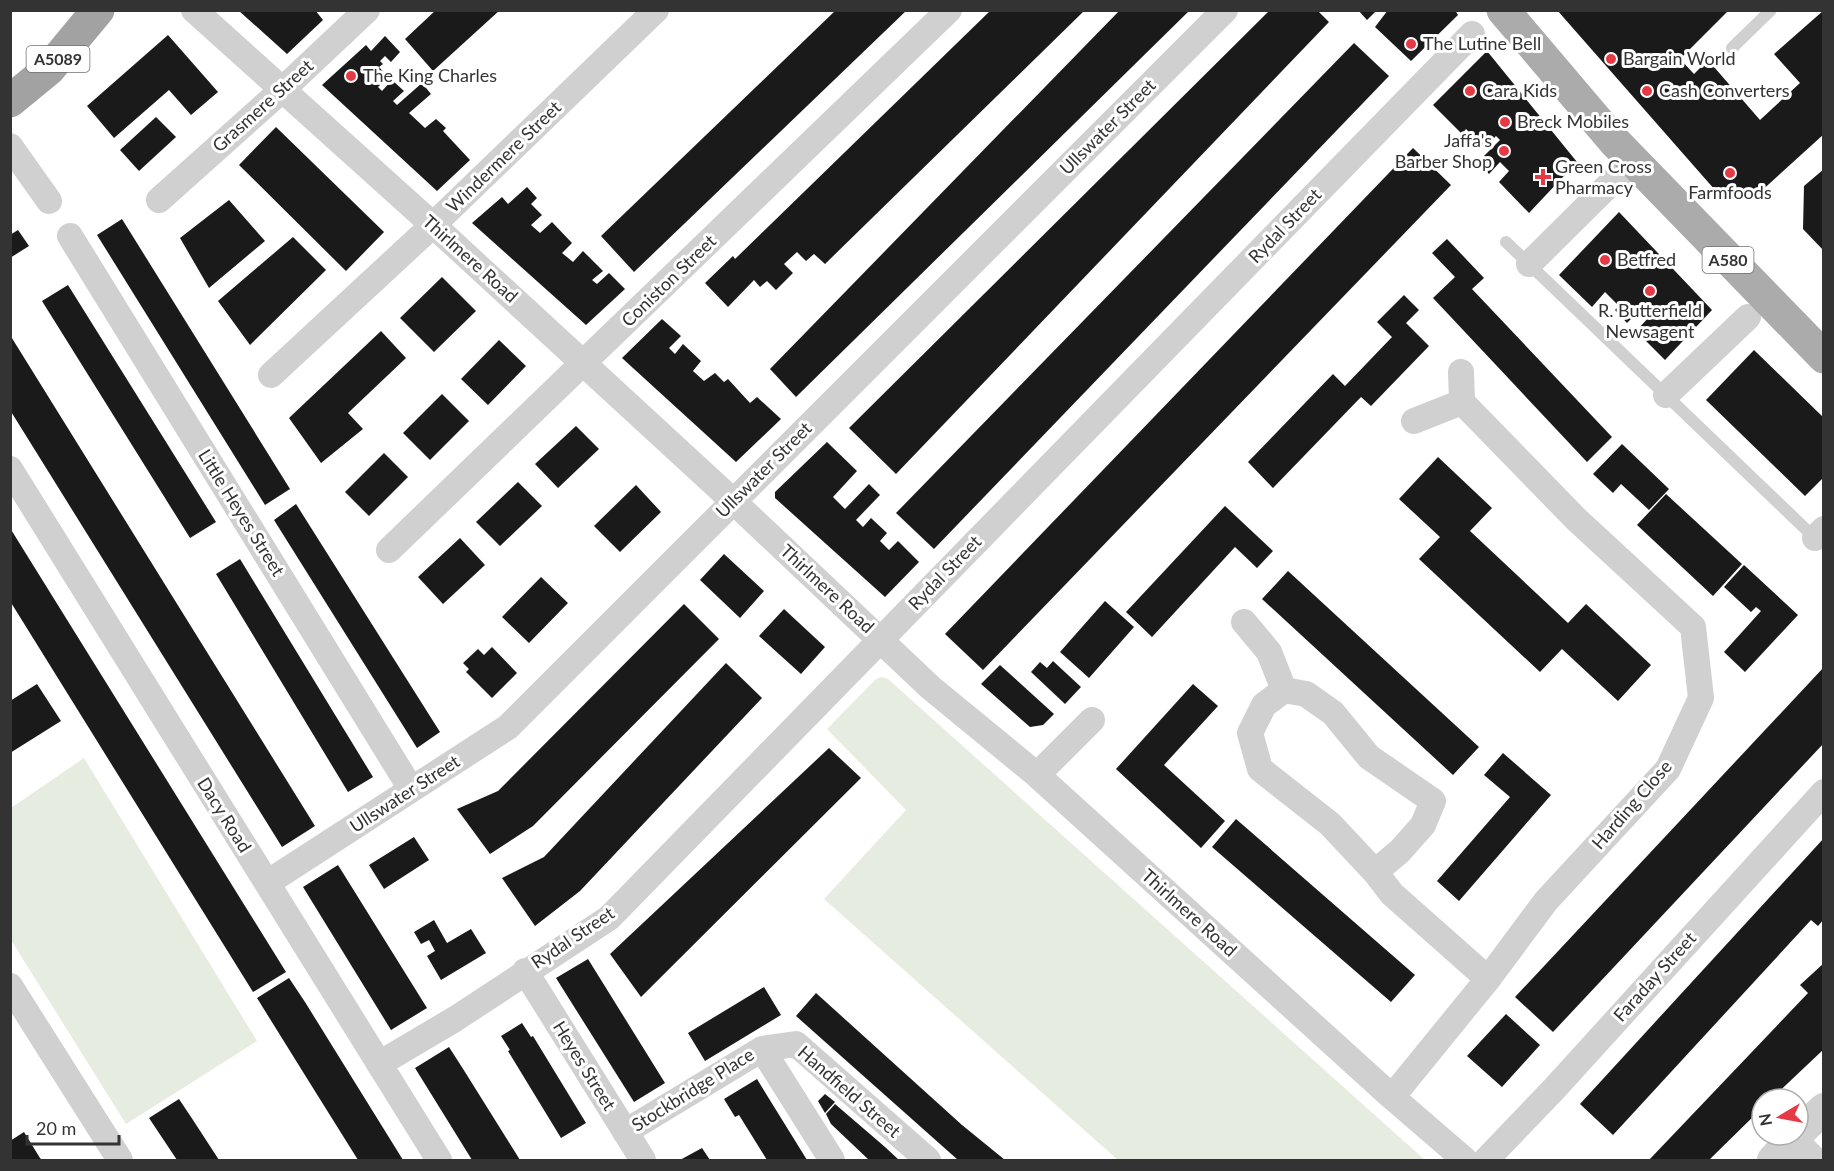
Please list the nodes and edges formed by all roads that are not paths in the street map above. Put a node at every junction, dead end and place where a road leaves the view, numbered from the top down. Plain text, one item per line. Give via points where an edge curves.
1 (98, 10) edge
2 (194, 10) edge
3 (367, 10) edge
4 (656, 10) edge
5 (949, 10) edge
6 (1225, 10) edge
7 (1503, 10) edge
8 (1771, 10) edge
9 (1472, 34) dead end
10 (1732, 48) dead end
11 (282, 90) junction
12 (10, 101) edge
13 (10, 146) edge
14 (1633, 161) junction
15 (49, 201) dead end
16 (159, 201) dead end
17 (434, 225) junction
18 (70, 236) dead end
19 (1506, 242) dead end
20 (1529, 264) junction
21 (1748, 317) dead end
22 (1824, 357) edge
23 (584, 363) junction
24 (1461, 372) dead end
25 (271, 375) dead end
26 (1666, 395) junction
27 (1462, 402) junction
28 (1414, 421) dead end
29 (10, 469) edge
30 (733, 501) junction
31 (1821, 538) edge
32 (389, 550) dead end
33 (1244, 622) dead end
34 (880, 639) junction
35 (1284, 690) junction
36 (1092, 720) dead end
37 (1037, 775) junction
38 (411, 789) junction
39 (1824, 792) edge
40 (1375, 872) junction
41 (267, 883) junction
42 (525, 971) junction
43 (1488, 979) junction
44 (10, 986) edge
45 (762, 1048) junction
46 (379, 1064) junction
47 (1392, 1097) junction
48 (1824, 1109) edge
49 (1810, 1122) edge
50 (625, 1132) junction
51 (1785, 1147) edge
52 (1805, 1147) edge
53 (120, 1161) edge
54 (439, 1161) edge
55 (643, 1161) edge
56 (832, 1161) edge
57 (928, 1161) edge
58 (1466, 1161) edge
59 (1486, 1161) edge
60 (1773, 1161) edge
61 (1815, 1161) edge

1 - 12 highway, A5089 via 49,69
2 - 11 street, Thirlmere Road
3 - 11 street, Grasmere Street
4 - 17 street, Windermere Street
5 - 23 street, Coniston Street
6 - 30 street, Ullswater Street
7 - 14 main road, A580
8 - 10 lane
9 - 34 street, Rydal Street
11 - 16 street, Grasmere Street
11 - 17 street, Thirlmere Road
13 - 15 street
14 - 20 street
14 - 22 main road, A580
17 - 23 street, Thirlmere Road
17 - 25 street, Windermere Street
18 - 38 street, Little Heyes Street
19 - 20 lane
20 - 26 lane
21 - 26 street
23 - 30 street, Thirlmere Road
23 - 32 street, Coniston Street
24 - 27 street
26 - 31 lane
27 - 28 street
27 - 43 street, Harding Close via 1576,519 1693,627 1701,698 1668,769 1546,901
29 - 41 street, Dacy Road
30 - 34 street, Thirlmere Road
30 - 38 street, Ullswater Street via 508,727
33 - 35 street via 1269,652
34 - 37 street, Thirlmere Road via 931,688
34 - 42 street, Rydal Street via 609,918
35 - 40 street via 1264,705 1250,733 1260,769 1330,824
35 - 40 street via 1306,694 1333,713 1369,757 1432,801 1424,825
36 - 37 street
37 - 47 street, Thirlmere Road
38 - 41 street, Ullswater Street
39 - 59 street, Faraday Street
40 - 43 street via 1392,894
41 - 46 street, Dacy Road
42 - 46 street, Rydal Street
42 - 50 street, Heyes Street
43 - 47 street, Harding Close
44 - 53 street
45 - 50 street, Stockbridge Place
45 - 56 street
45 - 57 street, Handfield Street via 796,1044
46 - 54 street, Dacy Road
47 - 58 street, Thirlmere Road
48 - 49 street
50 - 55 street, Heyes Street
51 - 60 street
52 - 61 street

